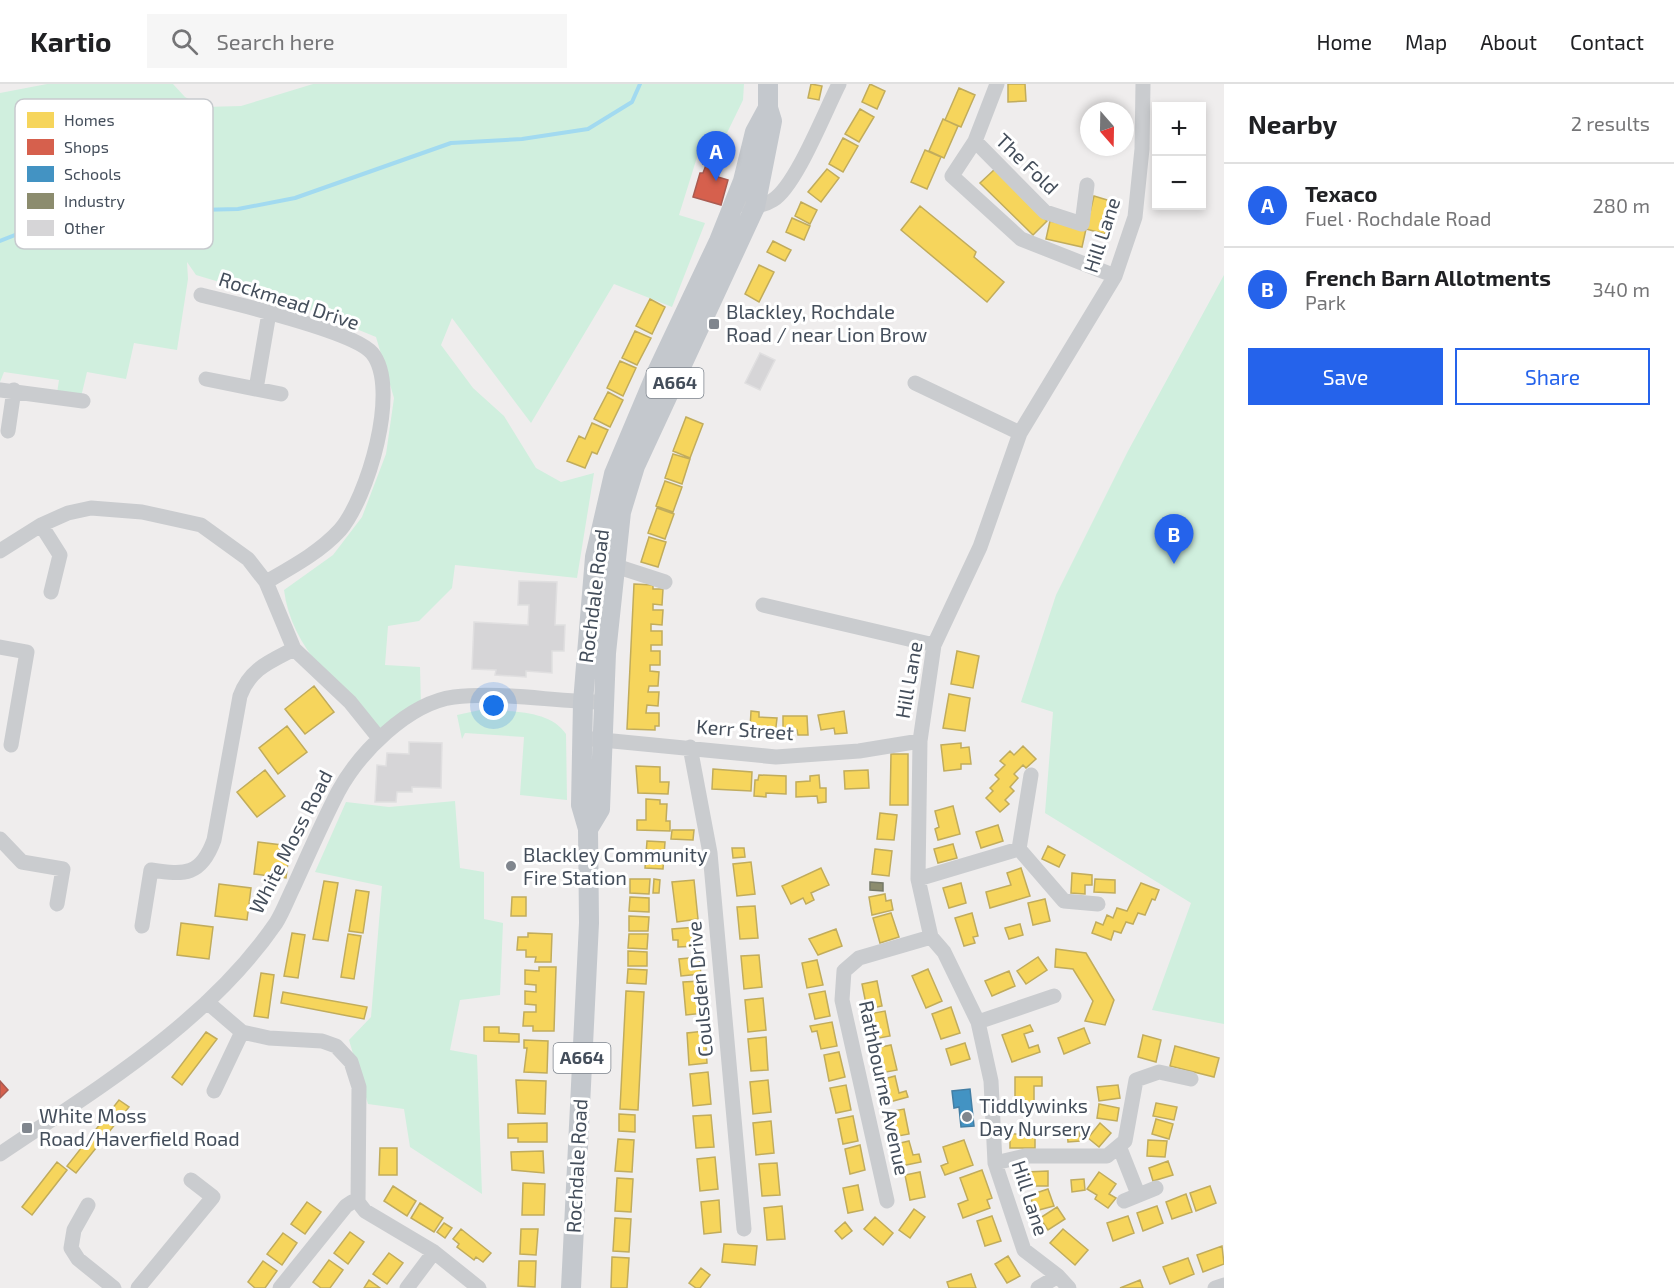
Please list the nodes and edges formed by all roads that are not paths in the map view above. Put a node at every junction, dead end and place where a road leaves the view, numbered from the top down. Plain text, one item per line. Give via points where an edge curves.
1 (768, 84) edge
2 (838, 84) edge
3 (997, 84) edge
4 (1143, 84) edge
5 (768, 108) junction
6 (975, 141) junction
7 (1088, 185) dead end
8 (733, 206) junction
9 (755, 207) junction
10 (1115, 276) junction
11 (201, 295) dead end
12 (269, 312) junction
13 (206, 379) dead end
14 (915, 383) dead end
15 (256, 388) junction
16 (7, 390) edge
17 (281, 394) dead end
18 (82, 401) dead end
19 (8, 431) dead end
20 (1020, 433) junction
21 (41, 525) junction
22 (0, 551) edge
23 (594, 559) junction
24 (616, 565) junction
25 (266, 582) junction
26 (665, 582) dead end
27 (51, 592) dead end
28 (763, 605) dead end
29 (934, 645) junction
30 (0, 647) edge
31 (294, 649) junction
32 (583, 702) junction
33 (603, 702) junction
34 (379, 738) junction
35 (582, 738) junction
36 (602, 738) junction
37 (920, 741) junction
38 (11, 745) dead end
39 (690, 747) junction
40 (1031, 775) dead end
41 (588, 829) junction
42 (0, 838) edge
43 (1019, 849) junction
44 (918, 879) junction
45 (57, 904) dead end
46 (1098, 904) dead end
47 (142, 926) dead end
48 (931, 937) junction
49 (1054, 996) dead end
50 (207, 1002) junction
51 (978, 1022) junction
52 (242, 1032) junction
53 (1191, 1079) dead end
54 (214, 1091) dead end
55 (1119, 1146) junction
56 (0, 1154) edge
57 (995, 1163) junction
58 (191, 1180) dead end
59 (1156, 1188) dead end
60 (887, 1201) dead end
61 (358, 1202) junction
62 (88, 1205) dead end
63 (744, 1229) dead end
64 (434, 1252) junction
65 (1064, 1282) edge
66 (1224, 1285) edge
67 (114, 1288) edge
68 (138, 1288) edge
69 (280, 1288) edge
70 (407, 1288) edge
71 (479, 1288) edge
72 (571, 1288) edge
73 (1038, 1288) edge
74 (1216, 1288) edge

1 - 5 main road, Rochdale Road / A664
2 - 9 street via 790,180 774,199
3 - 6 street
4 - 10 street, Hill Lane via 1135,217
5 - 8 main road, Rochdale Road via 755,132
5 - 9 main road, Rochdale Road / A664 via 772,121 770,140
6 - 7 street, The Fold via 1045,212 1082,224
6 - 10 street via 952,176 1021,239
8 - 9 street
8 - 23 main road, Rochdale Road via 614,474
9 - 24 main road, Rochdale Road / A664 via 635,466 621,512
10 - 20 street, Hill Lane
11 - 12 street, Rockmead Drive
12 - 15 street
12 - 25 street, Rockmead Drive via 367,348 380,371 382,409 372,467 358,505 340,530 306,560
13 - 15 street
14 - 20 street
15 - 17 street
16 - 18 street
16 - 19 street
20 - 29 street, Hill Lane via 980,547
21 - 22 street
21 - 25 street via 91,508 142,512 201,525 236,547
21 - 27 street via 60,555
23 - 24 street
23 - 32 main road, Rochdale Road
24 - 26 street
24 - 33 main road, Rochdale Road / A664
25 - 31 street
28 - 29 street
29 - 37 street, Hill Lane
30 - 38 street via 27,652
31 - 34 street via 350,702
31 - 47 street via 258,667 246,680 209,855 190,872 151,870
32 - 33 street, White Moss Road
32 - 34 street, White Moss Road via 452,697 408,717
32 - 35 main road, Rochdale Road
33 - 36 main road, Rochdale Road / A664
34 - 50 street, White Moss Road via 338,792 277,922
35 - 36 street, Kerr Street
35 - 41 main road, Rochdale Road via 581,805
36 - 39 street, Kerr Street
36 - 41 main road, Rochdale Road / A664 via 600,809
37 - 39 street, Kerr Street via 859,751 776,757
37 - 44 street, Hill Lane
39 - 63 street, Coulsden Drive via 710,853
40 - 43 street
41 - 72 main road, Rochdale Road / A664 via 589,923
42 - 45 street via 22,862 63,869
43 - 44 street
43 - 46 street via 1064,901
44 - 48 street, Hill Lane
48 - 51 street, Hill Lane via 944,952
48 - 60 street, Rathbourne Avenue via 859,958 844,971 842,1000
49 - 51 street
50 - 52 street
50 - 56 street, White Moss Road via 117,1075
51 - 57 street, Hill Lane via 991,1081
52 - 54 street
52 - 61 street via 322,1041 336,1046 351,1062 359,1087
53 - 55 street via 1159,1072 1136,1080 1125,1141
55 - 57 street via 1107,1156 1025,1156
55 - 59 street via 1131,1198
57 - 65 street, Hill Lane via 1024,1250
58 - 68 street via 213,1197
61 - 64 street via 365,1211
61 - 69 street via 346,1206
62 - 67 street via 74,1230 71,1248 78,1259
64 - 70 street
64 - 71 street
65 - 73 street
66 - 74 street

